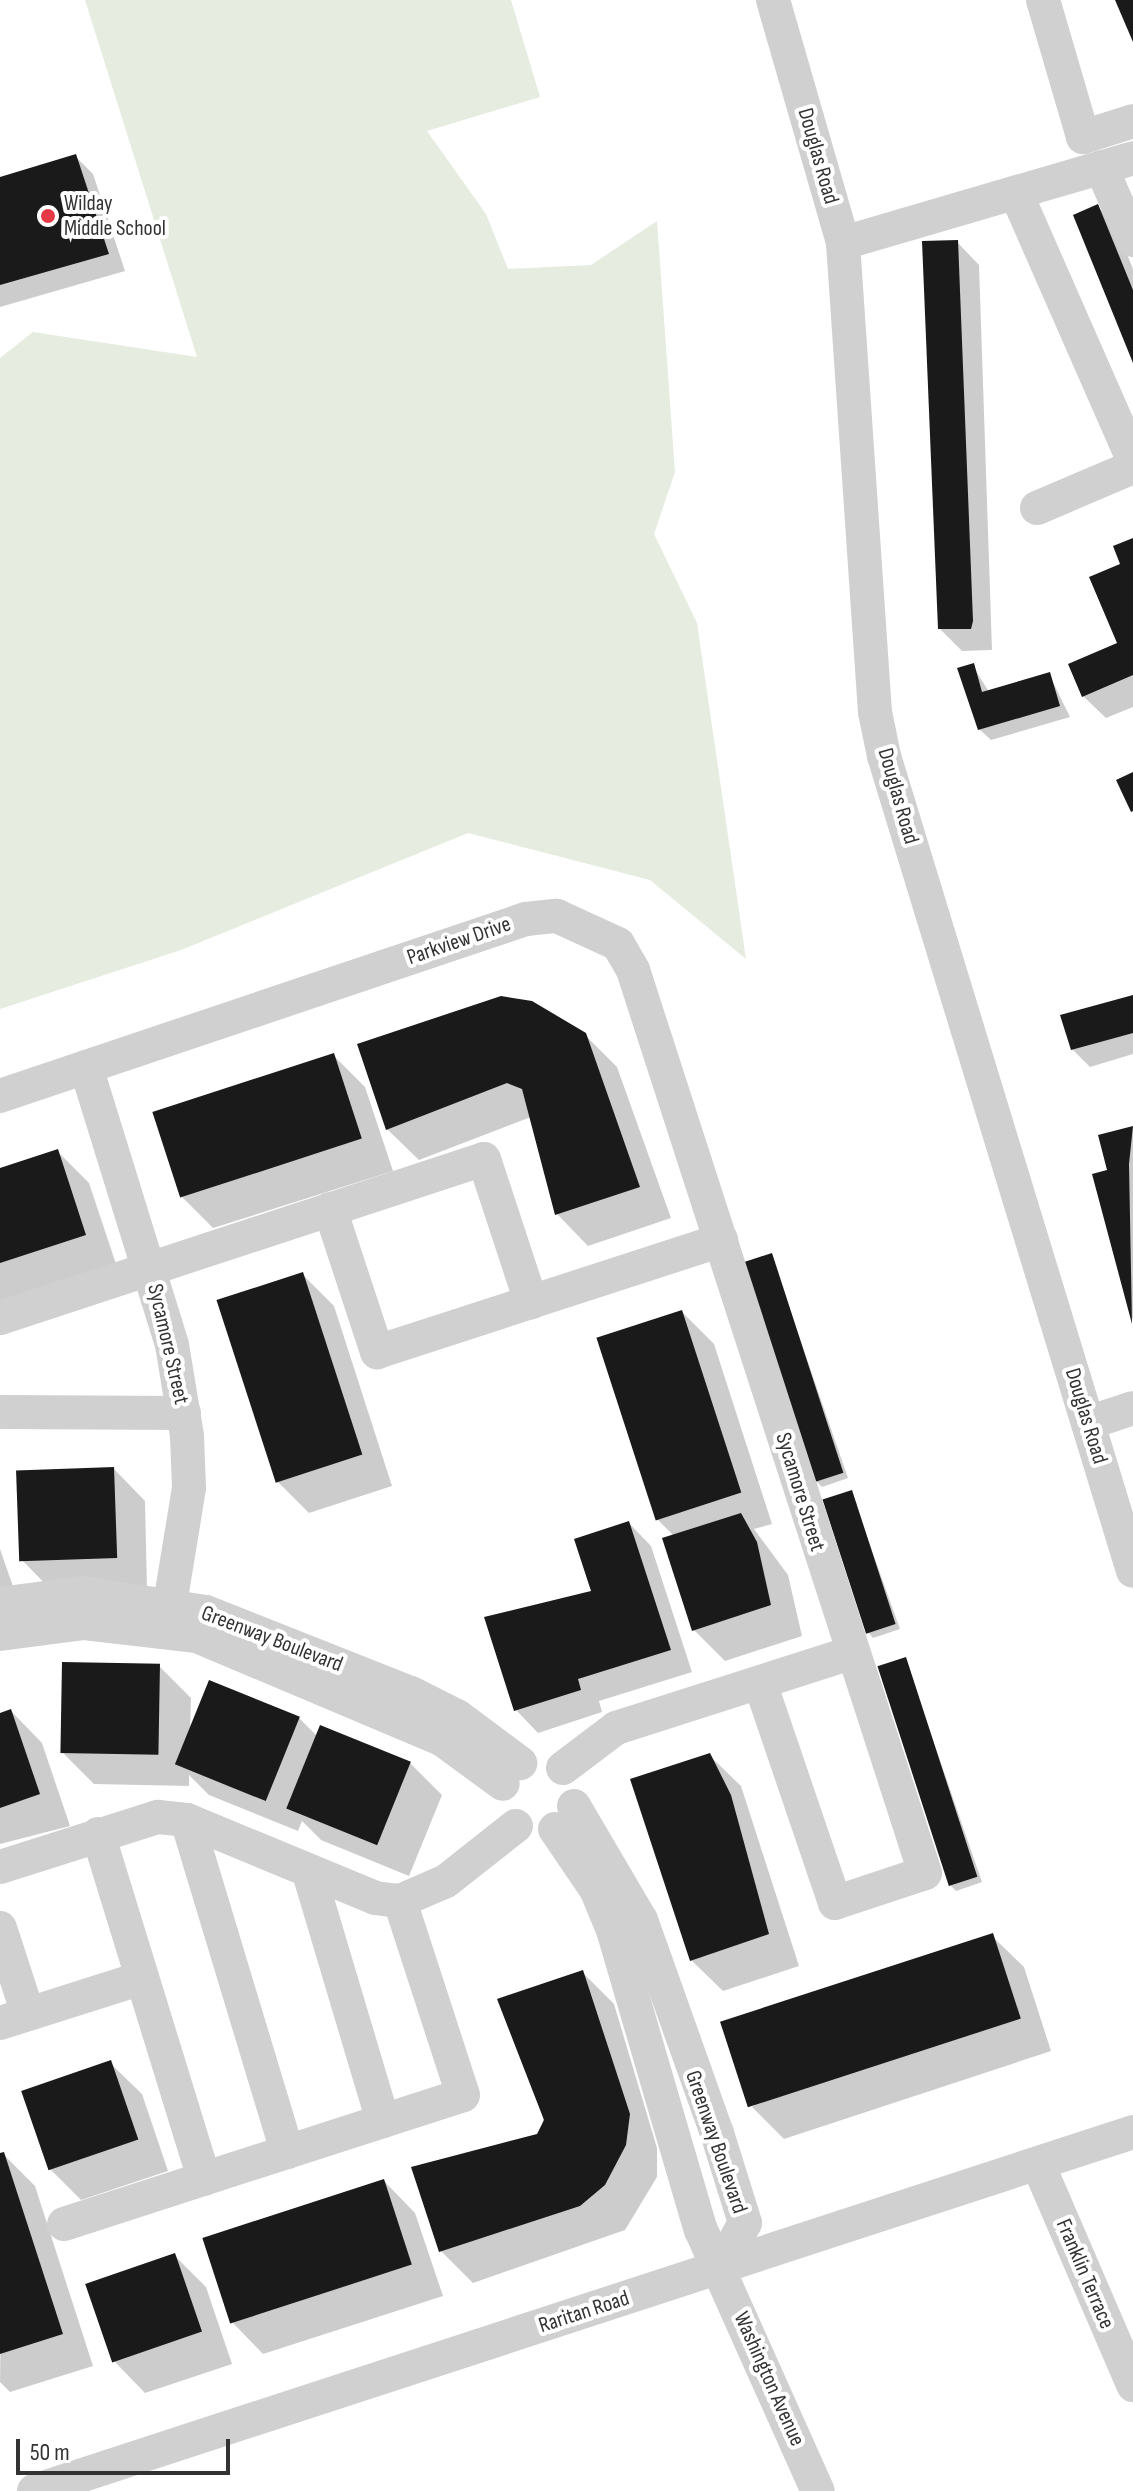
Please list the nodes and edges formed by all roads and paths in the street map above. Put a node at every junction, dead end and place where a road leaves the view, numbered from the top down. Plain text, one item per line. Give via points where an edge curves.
1 (773, 0) edge
2 (1043, 0) edge
3 (1133, 121) edge
4 (1117, 163) edge
5 (1016, 193) junction
6 (1133, 240) edge
7 (843, 243) junction
8 (1133, 459) edge
9 (1133, 467) edge
10 (1037, 508) dead end
11 (86, 1067) junction
12 (0, 1096) edge
13 (330, 1209) junction
14 (721, 1240) junction
15 (150, 1268) junction
16 (531, 1302) junction
17 (0, 1318) edge
18 (1133, 1408) edge
19 (0, 1412) edge
20 (184, 1413) junction
21 (1088, 1423) junction
22 (1133, 1571) edge
23 (0, 1604) edge
24 (169, 1616) junction
25 (0, 1634) edge
26 (851, 1653) junction
27 (760, 1683) junction
28 (563, 1768) junction
29 (511, 1774) junction
30 (565, 1817) junction
31 (187, 1820) junction
32 (516, 1826) junction
33 (98, 1834) junction
34 (0, 1867) edge
35 (309, 1873) junction
36 (400, 1901) junction
37 (0, 1928) edge
38 (142, 1978) junction
39 (14, 2019) edge
40 (700, 2099) junction
41 (666, 2110) junction
42 (383, 2121) junction
43 (1133, 2132) edge
44 (287, 2152) junction
45 (1038, 2164) junction
46 (204, 2179) junction
47 (64, 2224) dead end
48 (720, 2267) junction
49 (1133, 2385) edge
50 (34, 2491) edge
51 (818, 2491) edge

1 - 7 street, Douglas Road
2 - 3 street via 1083,137
4 - 5 street
4 - 6 street
5 - 7 street
5 - 8 street
7 - 21 street, Douglas Road via 875,712
9 - 10 street
11 - 12 street, Parkview Drive
11 - 14 street, Parkview Drive via 526,919 557,916 618,944 633,970
11 - 15 street, Sycamore Street
13 - 15 street
13 - 16 street via 484,1159
13 - 16 street via 377,1352
14 - 16 street
14 - 26 street, Sycamore Street
15 - 17 street
15 - 20 street, Sycamore Street
18 - 21 street
19 - 20 street
20 - 24 street, Sycamore Street via 189,1488
21 - 22 street, Douglas Road
23 - 24 street, Greenway Boulevard via 83,1593
24 - 25 street, Greenway Boulevard
24 - 29 street, Greenway Boulevard via 411,1693 457,1716
26 - 27 street
26 - 27 street, Sycamore Street via 925,1873 835,1903
27 - 28 street via 616,1728
28 - 29 street via 542,1759
28 - 30 street
29 - 32 street via 503,1807
30 - 32 street
30 - 40 street, Greenway Boulevard via 641,1920
30 - 41 street, Greenway Boulevard via 613,1930
31 - 33 street via 158,1817
31 - 35 street
31 - 44 street
32 - 36 street via 446,1881
33 - 34 street
33 - 38 street
35 - 36 street
35 - 42 street
36 - 42 street via 463,2095
37 - 39 street
38 - 39 street
38 - 46 street
40 - 41 street
40 - 48 street, Greenway Boulevard via 745,2223
41 - 48 street, Greenway Boulevard via 701,2230
42 - 44 street
43 - 45 street, Raritan Road
44 - 46 street
45 - 48 street, Raritan Road
45 - 49 street, Franklin Terrace
46 - 47 street
48 - 50 street, Raritan Road
48 - 51 street, Washington Avenue

